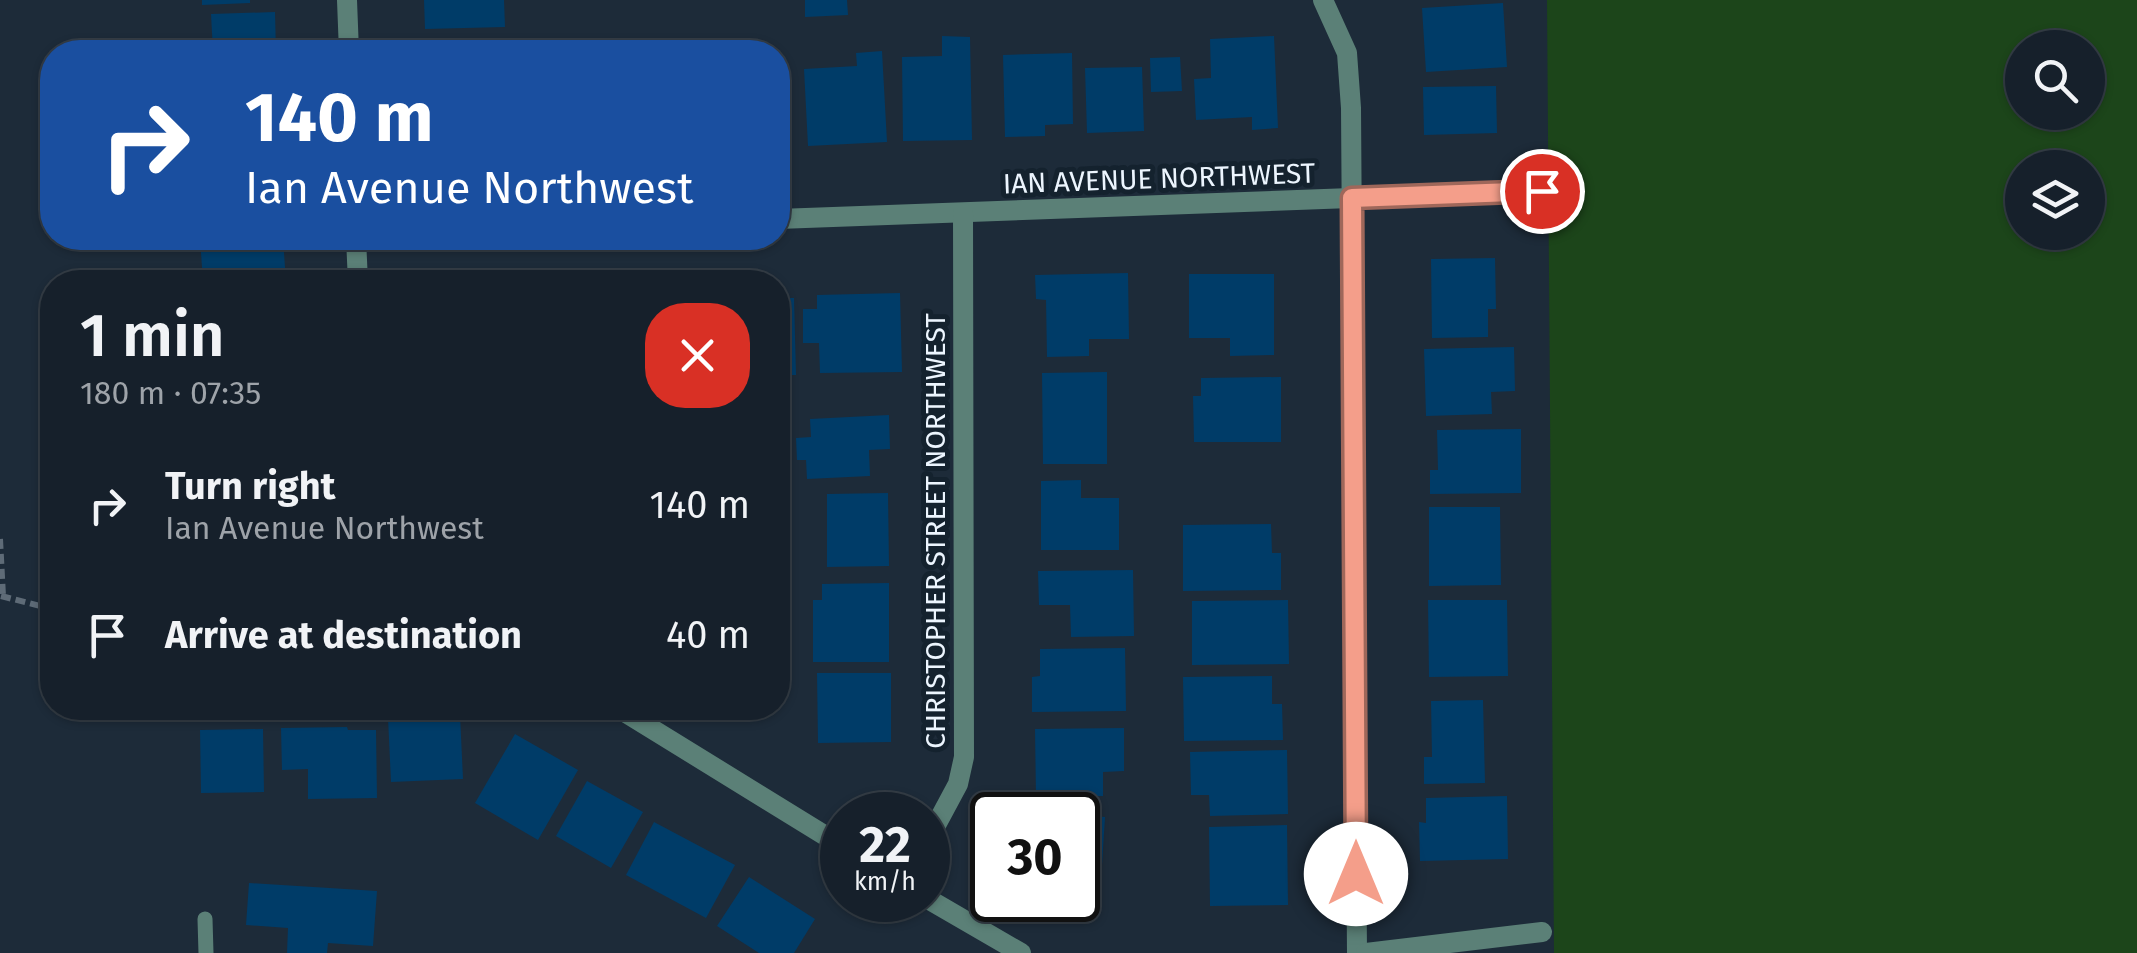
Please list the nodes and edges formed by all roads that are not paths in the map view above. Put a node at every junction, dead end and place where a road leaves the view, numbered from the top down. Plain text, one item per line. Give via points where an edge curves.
1 (347, 0) edge
2 (1323, 0) edge
3 (349, 40) edge
4 (1542, 191) dead end
5 (1352, 198) junction
6 (962, 213) junction
7 (790, 219) edge
8 (637, 720) edge
9 (950, 799) edge
10 (820, 832) edge
11 (950, 912) edge
12 (205, 919) dead end
13 (1542, 932) dead end
14 (206, 953) edge
15 (1021, 953) edge
16 (1357, 953) edge
17 (1366, 953) edge

1 - 3 street
2 - 5 street via 1347,53
4 - 5 street, IAN AVENUE NORTHWEST
5 - 6 street, IAN AVENUE NORTHWEST
5 - 16 street
6 - 7 street, IAN AVENUE NORTHWEST
6 - 9 street, CHRISTOPHER STREET NORTHWEST via 964,757
8 - 10 street
11 - 15 street
12 - 14 lane
13 - 17 street

